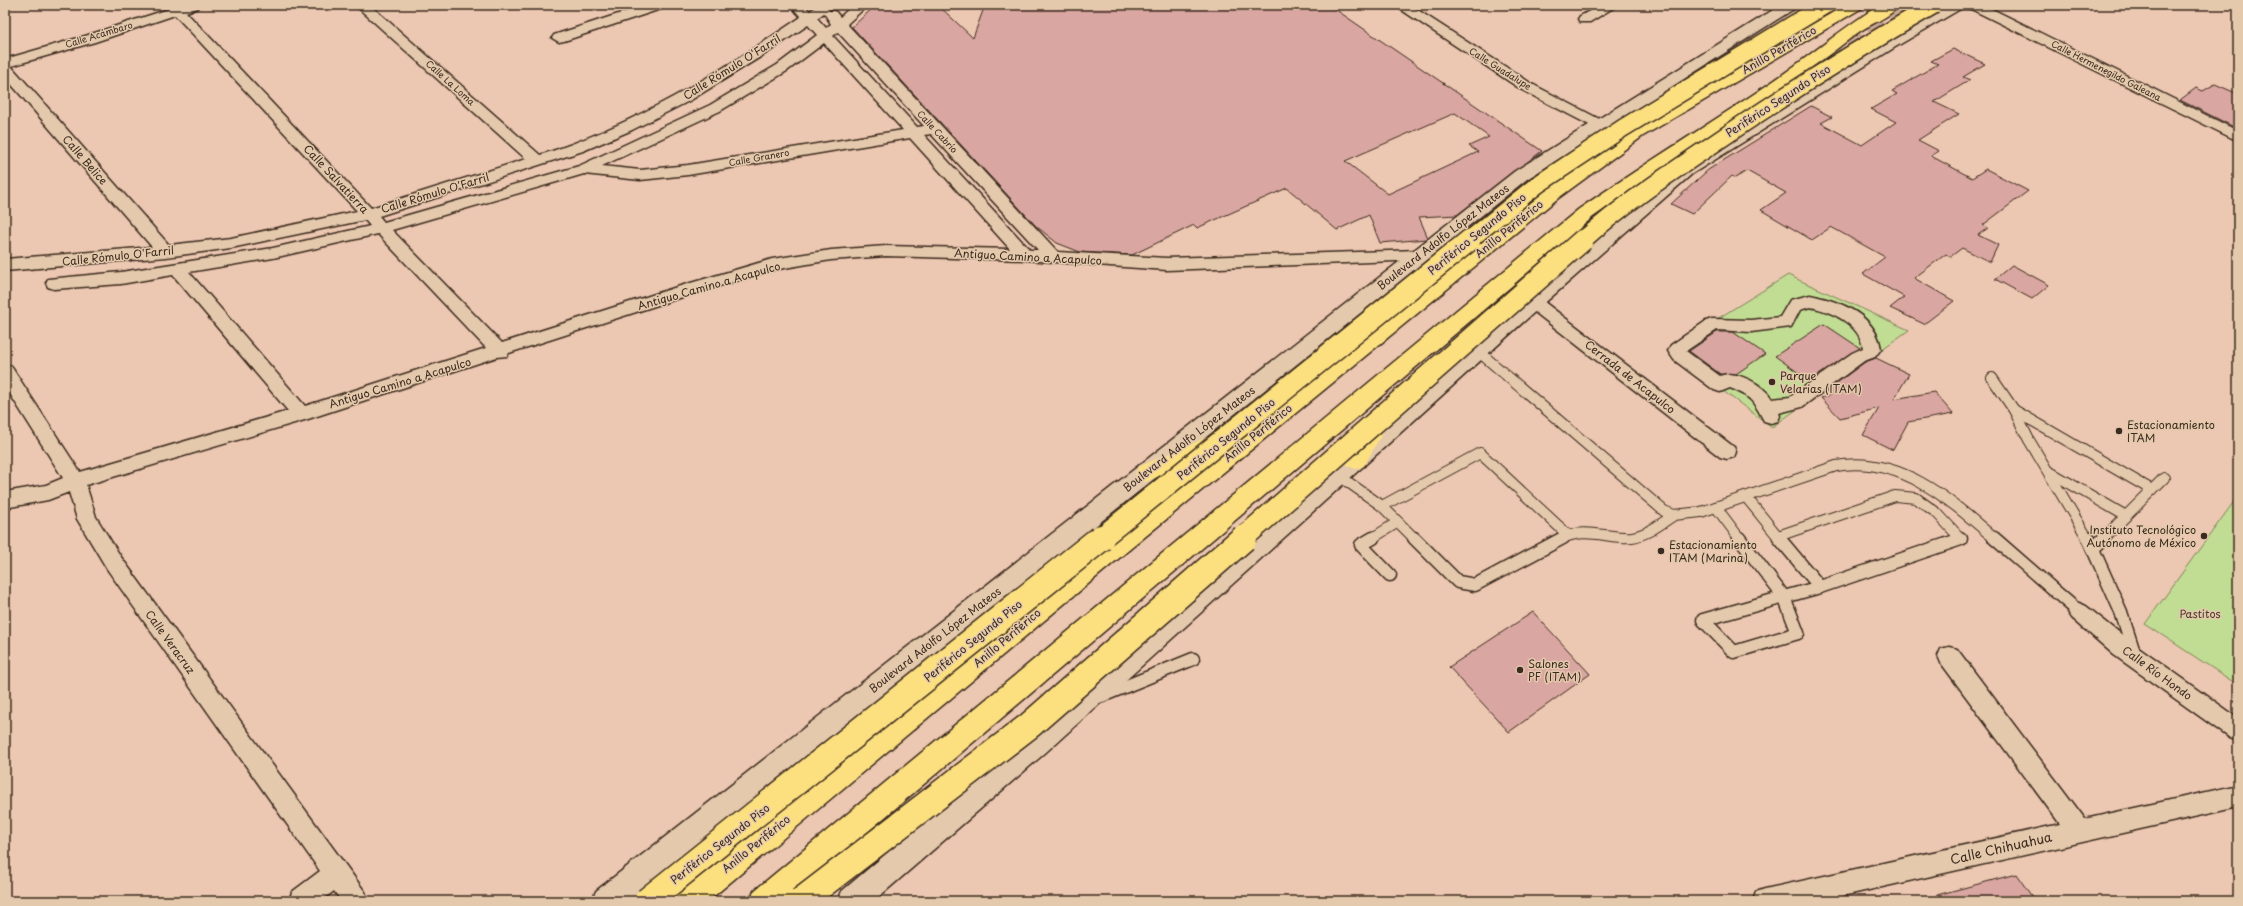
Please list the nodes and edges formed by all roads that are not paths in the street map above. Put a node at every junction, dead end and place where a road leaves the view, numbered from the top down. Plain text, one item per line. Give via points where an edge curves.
1 (193, 5) edge
2 (362, 5) edge
3 (659, 5) edge
4 (796, 5) edge
5 (861, 5) edge
6 (1402, 5) edge
7 (1611, 5) edge
8 (1825, 5) edge
9 (1857, 5) edge
10 (1891, 5) edge
11 (1934, 5) edge
12 (1957, 5) edge
13 (1974, 5) edge
14 (824, 6) edge
15 (1783, 7) edge
16 (176, 8) edge
17 (808, 18) junction
18 (1585, 19) dead end
19 (838, 25) junction
20 (824, 37) junction
21 (559, 38) dead end
22 (1825, 56) tunnel mouth
23 (5, 63) edge
24 (5, 68) edge
25 (1799, 71) junction
26 (1661, 111) dead end
27 (1602, 126) junction
28 (934, 129) junction
29 (913, 132) junction
30 (1637, 132) junction
31 (2238, 137) edge
32 (537, 161) junction
33 (584, 169) junction
34 (369, 214) junction
35 (382, 229) junction
36 (166, 252) junction
37 (1024, 255) junction
38 (1420, 255) junction
39 (1054, 257) junction
40 (5, 265) edge
41 (177, 269) junction
42 (54, 283) dead end
43 (1533, 302) junction
44 (1478, 351) junction
45 (501, 352) junction
46 (1417, 354) junction
47 (5, 371) edge
48 (1992, 378) dead end
49 (1289, 408) junction
50 (2014, 410) junction
51 (1769, 411) joint
52 (301, 414) junction
53 (1727, 452) dead end
54 (1356, 460) junction
55 (2048, 470) junction
56 (1146, 473) junction
57 (1338, 475) junction
58 (2164, 478) dead end
59 (75, 481) junction
60 (2152, 490) junction
61 (48, 492) junction
62 (1746, 497) junction
63 (5, 500) edge
64 (1382, 506) junction
65 (1716, 507) junction
66 (5, 513) edge
67 (1674, 514) junction
68 (2126, 516) junction
69 (1398, 522) junction
70 (1568, 535) junction
71 (1778, 536) junction
72 (2094, 548) junction
73 (1390, 575) dead end
74 (1820, 588) junction
75 (1784, 596) junction
76 (2079, 612) joint
77 (1949, 656) dead end
78 (2136, 658) junction
79 (1193, 659) dead end
80 (1080, 705) junction
81 (2238, 731) edge
82 (2238, 796) edge
83 (2079, 830) junction
84 (336, 874) junction
85 (300, 901) edge
86 (356, 901) edge
87 (606, 901) edge
88 (647, 901) edge
89 (686, 901) edge
90 (764, 901) edge
91 (801, 901) edge
92 (852, 901) edge
93 (1765, 901) edge

1 - 16 street, Calle Acámbaro
2 - 32 street, Calle La Loma
3 - 21 street
4 - 17 street, Calle Cabrío
5 - 19 street
6 - 27 street, Calle Guadalupe via 1527,87
7 - 18 street
8 - 88 highway, Periférico Segundo Piso, bridge via 1623,128 1537,185 1309,372
9 - 30 highway, Anillo Periférico
10 - 25 highway, Anillo Periférico via 1854,28
11 - 91 highway, Periférico Segundo Piso, bridge via 1876,37 1688,159 1608,218 1030,725
12 - 43 main road via 1686,170
13 - 31 street, Calle Hermenegildo Galeana
14 - 17 street, Calle Rómulo O'Farril
14 - 19 street, Calle Cabrío
15 - 27 main road, Boulevard Adolfo López Mateos
16 - 23 street, Calle Acámbaro via 90,39
16 - 34 street, Calle Salvatierra
17 - 20 street, Calle Cabrío
17 - 32 street, Calle Rómulo O'Farril via 686,97 627,127 578,148
19 - 20 street, Calle Rómulo O'Farril
19 - 28 street, Calle Cabrío
20 - 29 street, Calle Cabrío
20 - 33 street, Calle Rómulo O'Farril via 782,68 715,108
22 - 25 highway
24 - 36 street, Calle Belice
25 - 46 highway, Anillo Periférico via 1586,213
26 - 30 highway
27 - 38 main road, Boulevard Adolfo López Mateos via 1522,175
28 - 29 street, Calle Granero
28 - 39 street, Calle Cabrío
29 - 33 street, Calle Granero via 688,170 647,174
29 - 37 street, Calle Cabrío
30 - 49 highway, Anillo Periférico via 1551,195
32 - 34 street, Calle Rómulo O'Farril
33 - 35 street, Calle Rómulo O'Farril
34 - 35 street, Calle Salvatierra
34 - 36 street, Calle Rómulo O'Farril via 232,243
35 - 41 street, Calle Rómulo O'Farril via 273,253
35 - 45 street, Calle Salvatierra
36 - 40 street, Calle Rómulo O'Farril
37 - 39 street, Antiguo Camino a Acapulco
37 - 45 street, Antiguo Camino a Acapulco via 886,251 831,255 779,264 684,291
38 - 39 street, Antiguo Camino a Acapulco via 1167,264
38 - 56 main road, Boulevard Adolfo López Mateos
41 - 42 street, Calle Rómulo O'Farril via 121,278
41 - 52 street
43 - 44 main road
43 - 53 street, Cerrada de Acapulco
44 - 54 main road
44 - 67 lane via 1664,511
45 - 52 street, Antiguo Camino a Acapulco
46 - 54 highway
46 - 90 highway, Anillo Periférico
47 - 59 street, Calle Veracruz
48 - 50 lane
49 - 56 highway
49 - 89 highway, Anillo Periférico
50 - 55 lane
50 - 60 lane
51 - 51 street via 1791,405 1858,357 1868,353 1872,349 1870,338 1846,314 1818,302 1807,301 1792,308 1785,323 1750,326 1717,324 1677,349 1680,356 1720,385 1728,380 1750,388 1760,396
52 - 59 street, Antiguo Camino a Acapulco
54 - 57 main road
55 - 68 lane
55 - 72 lane
56 - 87 main road, Boulevard Adolfo López Mateos
57 - 64 lane
57 - 80 main road
58 - 60 lane
59 - 61 street, Antiguo Camino a Acapulco
59 - 84 street, Calle Veracruz via 87,519 114,563
60 - 68 lane
61 - 63 street, Antiguo Camino a Acapulco
61 - 66 street, Antiguo Camino a Acapulco
62 - 65 lane
62 - 71 lane
62 - 76 lane via 1836,466 1853,463 1891,468 1915,478 1964,512
64 - 69 lane
64 - 70 lane via 1480,453
65 - 67 lane via 1701,512
65 - 75 lane
67 - 70 lane via 1633,538 1595,533
68 - 72 lane
69 - 70 lane via 1458,582 1475,585
69 - 73 lane via 1361,545
71 - 74 lane
71 - 74 lane via 1895,496 1916,498 1937,513 1960,539
72 - 78 lane via 2121,612
74 - 75 lane
75 - 75 lane via 1740,609 1703,620 1734,652 1798,633
76 - 78 street, Calle Río Hondo
77 - 83 street
78 - 81 street, Calle Río Hondo
79 - 80 lane
80 - 92 main road
82 - 83 street, Calle Chihuahua
83 - 93 street, Calle Chihuahua
84 - 85 street
84 - 86 street, Calle Veracruz

